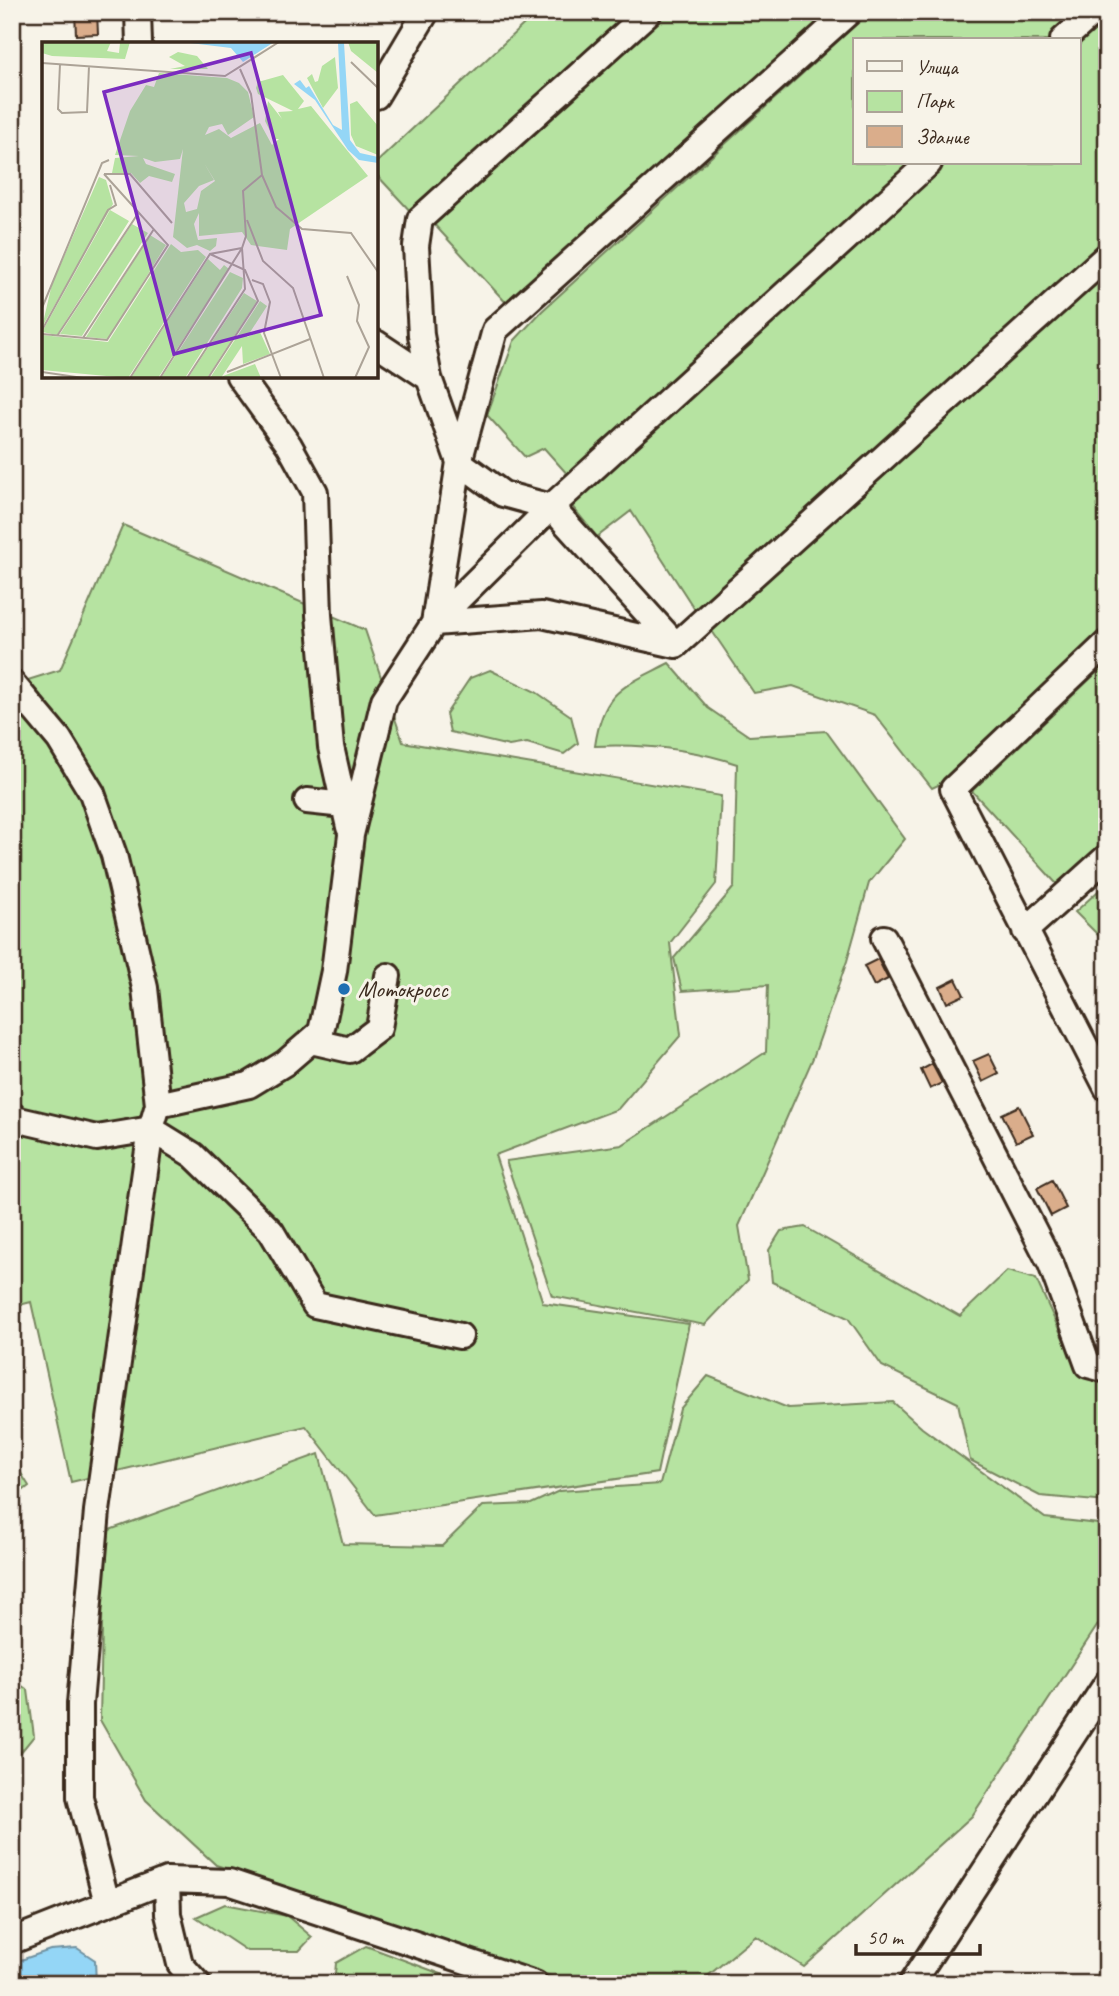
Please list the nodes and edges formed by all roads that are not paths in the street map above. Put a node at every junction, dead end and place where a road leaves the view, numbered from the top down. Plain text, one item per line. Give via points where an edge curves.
1 (138, 12) edge
2 (426, 12) edge
3 (649, 12) edge
4 (849, 12) edge
5 (1094, 12) edge
6 (1065, 38) edge
7 (139, 42) edge
8 (378, 93) edge
9 (928, 164) edge
10 (1107, 256) edge
11 (378, 344) edge
12 (240, 378) edge
13 (429, 378) junction
14 (459, 461) junction
15 (551, 507) junction
16 (434, 623) junction
17 (1107, 643) edge
18 (676, 645) junction
19 (12, 683) edge
20 (307, 801) dead end
21 (344, 806) junction
22 (351, 835) junction
23 (1107, 857) edge
24 (1025, 931) junction
25 (884, 938) dead end
26 (388, 976) dead end
27 (311, 1041) junction
28 (1105, 1080) edge
29 (158, 1105) junction
30 (12, 1115) edge
31 (151, 1129) junction
32 (460, 1336) dead end
33 (1107, 1370) edge
34 (1107, 1683) edge
35 (167, 1880) junction
36 (107, 1903) junction
37 (12, 1941) edge
38 (198, 1984) edge
39 (535, 1984) edge
40 (911, 1984) edge

1 - 7 street
2 - 8 street
3 - 13 street via 419,219 421,335
4 - 14 street via 495,330
5 - 6 street
9 - 15 street
10 - 18 street
11 - 13 street
12 - 21 street via 289,445 315,492 319,615 331,747
13 - 14 street
14 - 15 street via 503,494
14 - 16 street
15 - 16 street
15 - 18 street
16 - 18 street via 542,615
16 - 22 street via 384,700
17 - 24 street via 953,789
19 - 29 street via 59,739 92,793 114,855 145,988
20 - 21 street
21 - 22 street
22 - 27 street via 334,971 321,1032
23 - 24 street
24 - 28 street
25 - 33 street via 1051,1264 1088,1365
26 - 27 street via 379,1028 350,1051
27 - 29 street via 249,1085
29 - 31 street
30 - 31 street via 97,1138
31 - 32 street via 193,1154 271,1231 315,1305
31 - 36 street via 96,1511 80,1704 79,1797
34 - 40 street
35 - 36 street
35 - 38 street via 168,1914 180,1964
35 - 39 street via 229,1882
36 - 37 street

